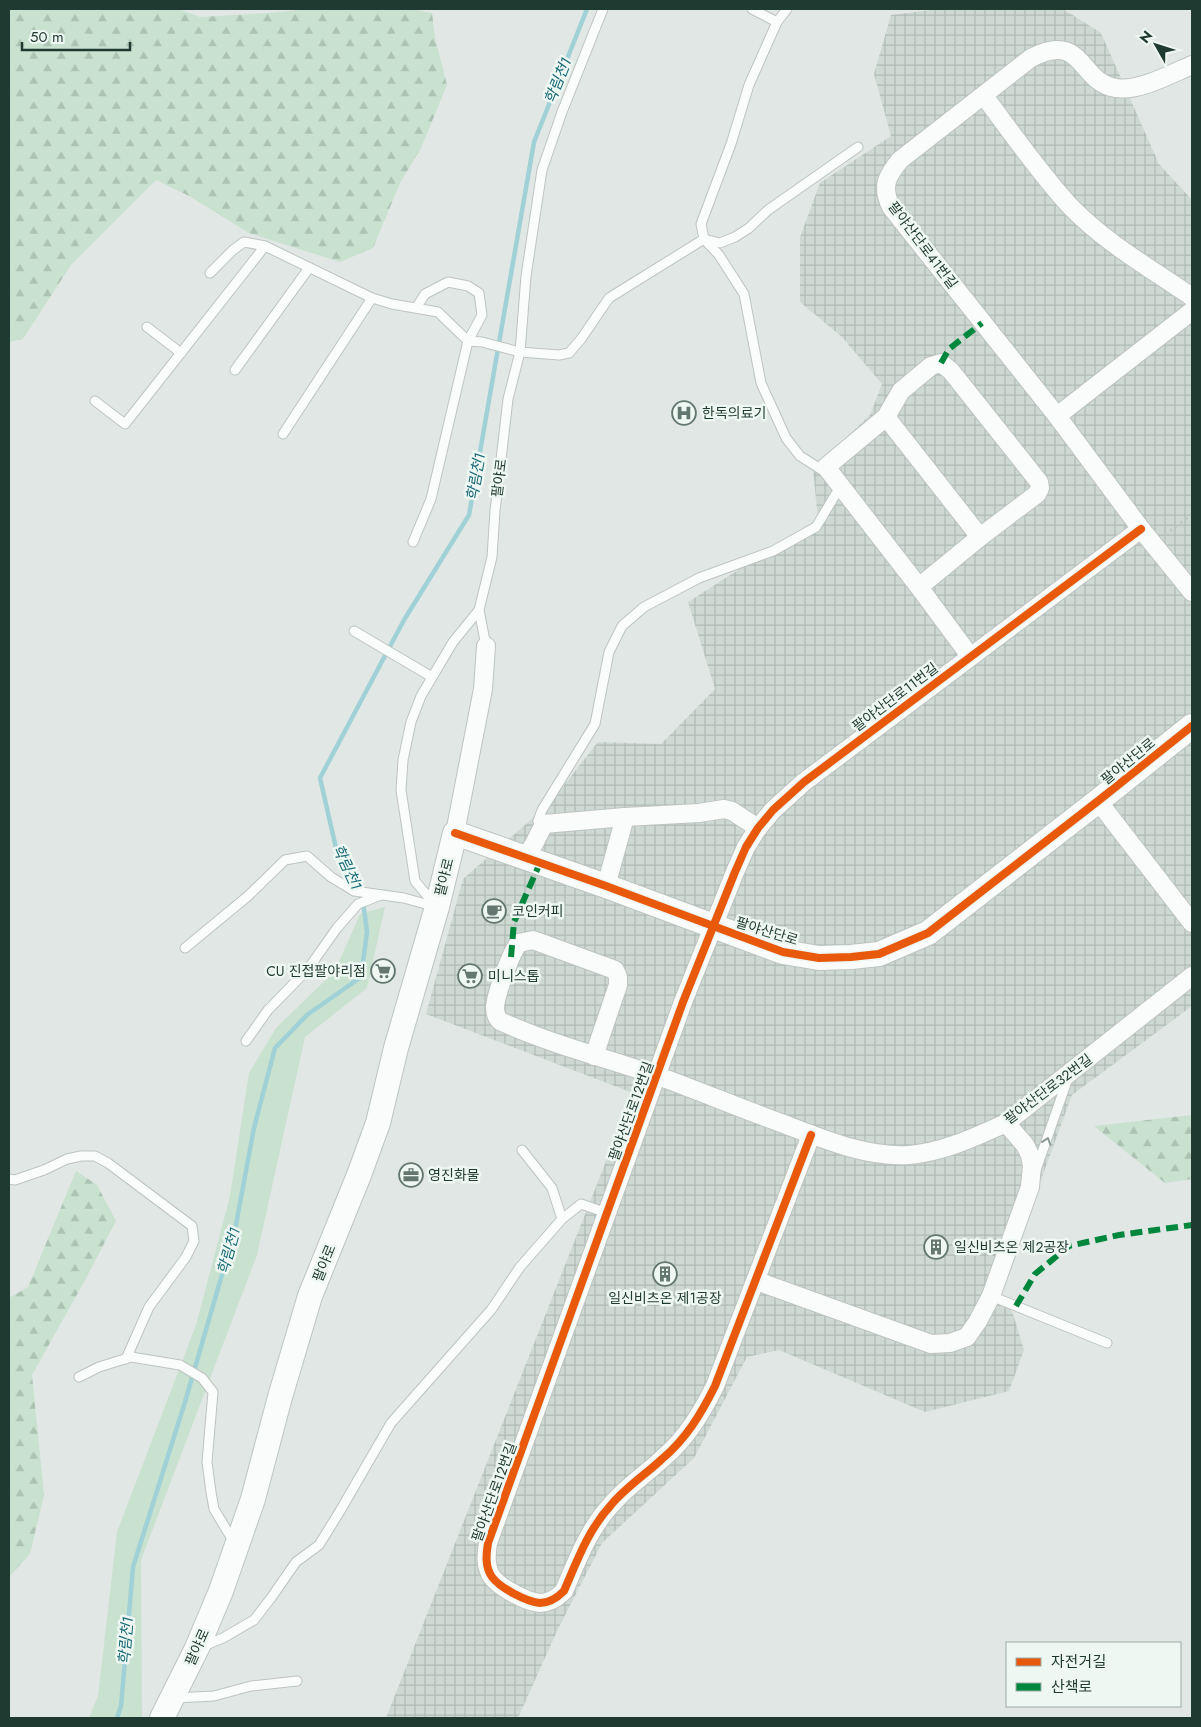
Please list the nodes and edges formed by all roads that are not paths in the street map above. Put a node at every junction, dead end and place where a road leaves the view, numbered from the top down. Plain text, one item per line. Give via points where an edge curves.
1 (604, 9) edge
2 (752, 9) edge
3 (787, 9) edge
4 (777, 22) junction
5 (1192, 65) edge
6 (984, 96) junction
7 (858, 147) dead end
8 (704, 239) junction
9 (265, 246) junction
10 (309, 268) junction
11 (210, 273) dead end
12 (1192, 296) edge
13 (372, 298) junction
14 (416, 308) junction
15 (1192, 311) edge
16 (147, 327) dead end
17 (468, 341) junction
18 (516, 351) junction
19 (181, 353) junction
20 (235, 370) dead end
21 (95, 402) dead end
22 (1057, 416) junction
23 (886, 417) junction
24 (283, 434) dead end
25 (826, 467) junction
26 (840, 487) junction
27 (1141, 529) junction
28 (980, 537) junction
29 (413, 542) dead end
30 (919, 587) junction
31 (1192, 592) edge
32 (479, 610) junction
33 (354, 631) dead end
34 (486, 646) joint
35 (970, 656) junction
36 (432, 677) junction
37 (1192, 726) edge
38 (1098, 801) junction
39 (625, 817) junction
40 (544, 824) junction
41 (758, 828) junction
42 (455, 833) junction
43 (525, 858) junction
44 (606, 886) junction
45 (381, 895) junction
46 (437, 907) junction
47 (1192, 923) edge
48 (714, 927) junction
49 (186, 948) dead end
50 (1192, 976) edge
51 (246, 1041) dead end
52 (594, 1056) junction
53 (1070, 1073) junction
54 (657, 1076) junction
55 (1006, 1123) junction
56 (812, 1135) junction
57 (522, 1150) dead end
58 (9, 1179) edge
59 (1030, 1187) junction
60 (607, 1213) junction
61 (562, 1219) junction
62 (757, 1281) junction
63 (991, 1296) junction
64 (1107, 1343) dead end
65 (126, 1359) junction
66 (79, 1377) dead end
67 (236, 1546) junction
68 (197, 1648) junction
69 (298, 1681) dead end
70 (168, 1708) edge

1 - 18 lane, 팔야로 via 542,170
2 - 4 lane
3 - 4 lane
4 - 8 lane via 749,85 701,224
5 - 6 street, 팔야산단로41번길 via 1143,85 1123,89 1113,88 1095,78 1080,60 1068,52 1045,51 1031,58
6 - 12 street via 1070,206 1100,233
6 - 22 street, 팔야산단로41번길 via 900,160 889,174 887,198
7 - 8 lane via 735,237 720,243
8 - 18 lane via 609,298 569,353
8 - 25 lane via 719,255 744,294 762,383 786,438 800,456 822,470
9 - 10 lane
9 - 11 lane via 244,242
9 - 19 lane
10 - 13 lane
10 - 20 lane
13 - 14 lane
13 - 24 lane
14 - 17 lane via 438,312
14 - 17 lane via 425,294 448,282 468,286 479,293 482,315
15 - 22 street
16 - 19 lane
17 - 18 lane
17 - 29 lane via 431,498
18 - 32 lane, 팔야로 via 492,558
19 - 21 lane via 125,424
22 - 27 street, 팔야산단로41번길
23 - 25 street
23 - 28 street
23 - 28 street via 902,391 930,366 941,363 951,371 1038,482 1037,494
25 - 26 street
26 - 30 street
26 - 40 lane via 816,527 773,550 699,578 644,607 622,626 609,652 595,724 542,810 538,821
27 - 31 street, 팔야산단로41번길
27 - 35 street, 팔야산단로11번길
28 - 30 street
30 - 35 street
32 - 34 lane, 팔야로
32 - 36 lane via 453,642
33 - 36 lane
34 - 42 street, 팔야로 via 482,689
35 - 41 street, 팔야산단로11번길 via 804,782 772,810
36 - 46 lane via 411,722 401,790 415,881
37 - 38 street, 팔야산단로
38 - 47 street
38 - 48 street, 팔야산단로 via 928,933 880,954 819,958 783,952
39 - 40 street
39 - 41 street via 724,809
39 - 44 street
40 - 43 street
41 - 48 street, 팔야산단로11번길 via 746,847
42 - 43 street, 팔야산단로
42 - 46 street, 팔야로
43 - 44 street, 팔야산단로
44 - 48 street, 팔야산단로
45 - 46 lane
45 - 49 lane via 354,891 331,877 307,856 285,860
45 - 51 lane via 358,904 308,969 268,1010
46 - 67 street, 팔야로 via 378,1123 310,1296 253,1500
48 - 54 street, 팔야산단로12번길
50 - 53 street, 팔야산단로32번길
52 - 52 street, 팔야산단로32번길 via 497,1018 495,1006 519,943 534,940 615,970 618,985
52 - 54 street, 팔야산단로32번길
53 - 55 street, 팔야산단로32번길
59 -> 53 lane
54 - 56 street, 팔야산단로32번길
54 - 60 street, 팔야산단로12번길
55 - 56 street, 팔야산단로32번길 via 940,1150 908,1155 848,1147
55 - 59 street via 1030,1155
56 - 62 street, 팔야산단로12번길
57 - 61 lane via 552,1188
58 - 65 lane via 15,1180 67,1160 95,1156 108,1162 192,1226 194,1241 148,1307
59 - 63 street
60 - 61 lane via 581,1204
60 - 62 street, 팔야산단로12번길 via 488,1544 487,1566 492,1578 505,1589 541,1603 558,1597 564,1591 586,1540 609,1506 664,1458 700,1416 716,1386
61 - 68 lane via 520,1268 491,1310 391,1423 319,1545 296,1562 254,1620
62 - 63 street via 931,1344 950,1343 966,1337
63 - 64 lane
65 - 66 lane
65 - 67 lane via 131,1357 180,1365 202,1378 213,1392 207,1462 214,1509
67 - 68 street, 팔야로
68 - 70 street, 팔야로
69 - 70 lane via 250,1686

